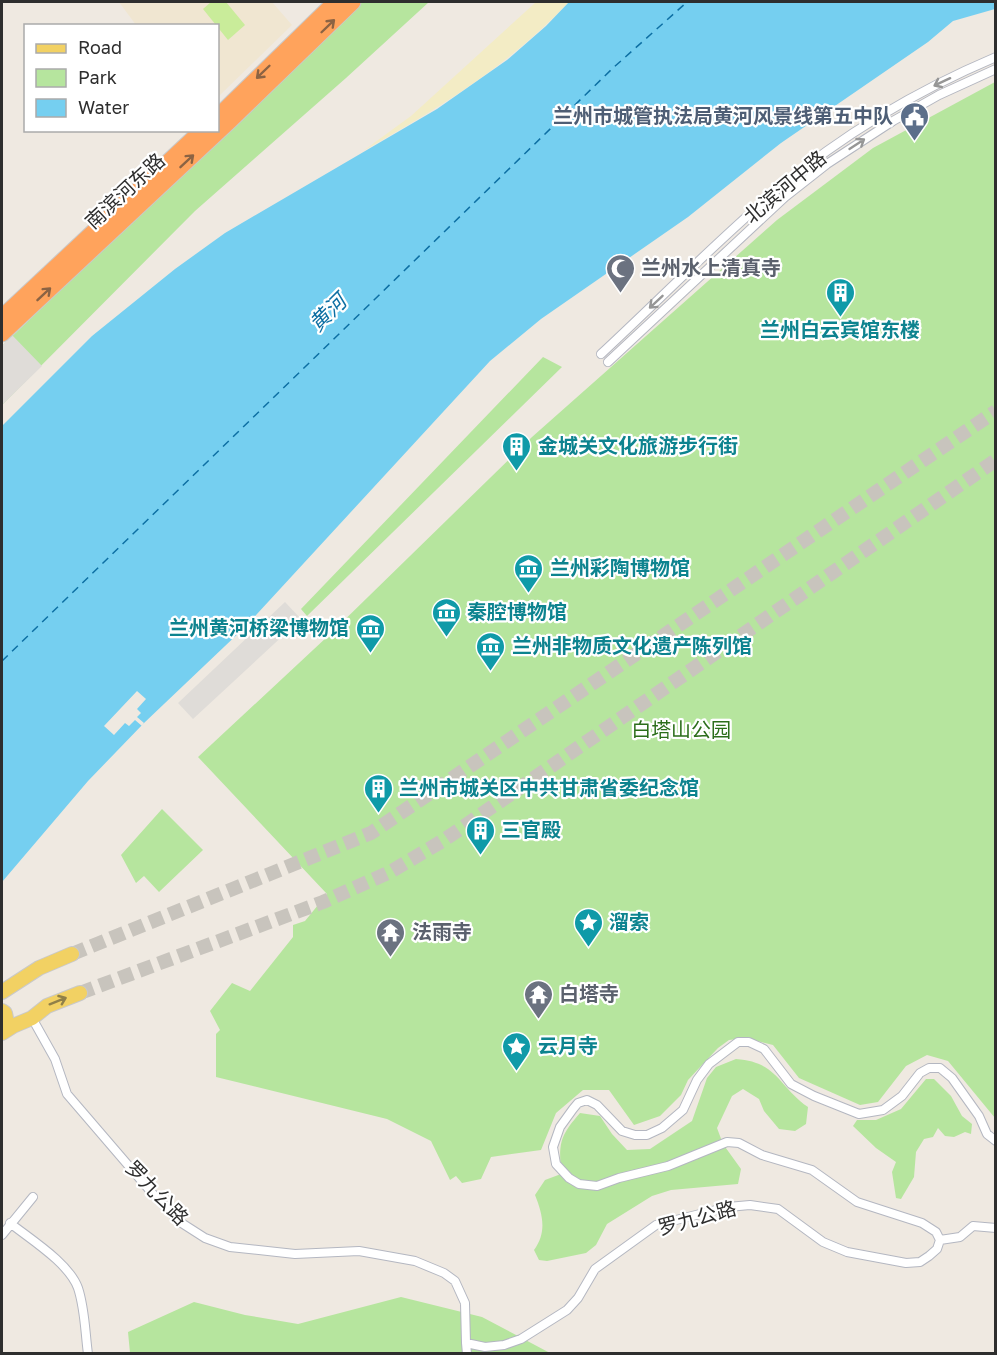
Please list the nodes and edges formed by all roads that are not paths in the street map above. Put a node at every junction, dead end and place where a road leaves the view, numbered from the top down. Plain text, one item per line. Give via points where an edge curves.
1 (335, 2) edge
2 (353, 2) edge
3 (996, 57) edge
4 (996, 69) edge
5 (219, 115) edge
6 (200, 132) edge
7 (219, 132) edge
8 (219, 132) edge
9 (2, 317) edge
10 (2, 334) edge
11 (601, 354) dead end
12 (608, 362) dead end
13 (72, 954) tunnel mouth
14 (2, 992) edge
15 (80, 993) tunnel mouth
16 (2, 1011) edge
17 (32, 1018) junction
18 (2, 1027) edge
19 (2, 1033) edge
20 (996, 1141) edge
21 (33, 1197) dead end
22 (10, 1223) junction
23 (996, 1228) edge
24 (2, 1236) edge
25 (940, 1240) junction
26 (466, 1343) junction
27 (88, 1353) edge
28 (467, 1353) edge

1 -> 5 highway
8 -> 2 highway, 南滨河东路
3 -> 11 street, 北滨河中路 via 887,112 821,155 778,189
12 -> 4 street, 北滨河中路 via 784,197 827,164 892,121
6 - 9 highway, 南滨河东路
10 -> 7 highway, 南滨河东路
13 - 14 main road via 39,968
17 -> 15 main road via 47,1006
16 - 18 main road via 6,1018
17 - 19 main road
17 - 26 street, 罗九公路 via 55,1059 67,1094 180,1222 205,1238 230,1247 295,1254 359,1251 415,1261 444,1273 455,1281 465,1303
20 - 25 street via 987,1134 952,1078 940,1068 920,1073 902,1096 883,1110 859,1114 791,1084 764,1049 749,1041 738,1042 709,1064 683,1110 662,1128 635,1136 621,1131 597,1105 586,1101 578,1103 560,1127 553,1147 556,1164 568,1178 597,1186 668,1166 727,1142 739,1143 762,1155 812,1170 857,1202 922,1223 936,1232
21 - 22 street
22 - 24 street
22 - 27 street via 69,1272 83,1307
23 - 25 street via 973,1226 960,1237
25 - 26 street, 罗九公路 via 929,1256 920,1262 906,1263 847,1252 822,1242 778,1209 728,1207 656,1225 595,1269 567,1310 521,1339 485,1347
26 - 28 street

